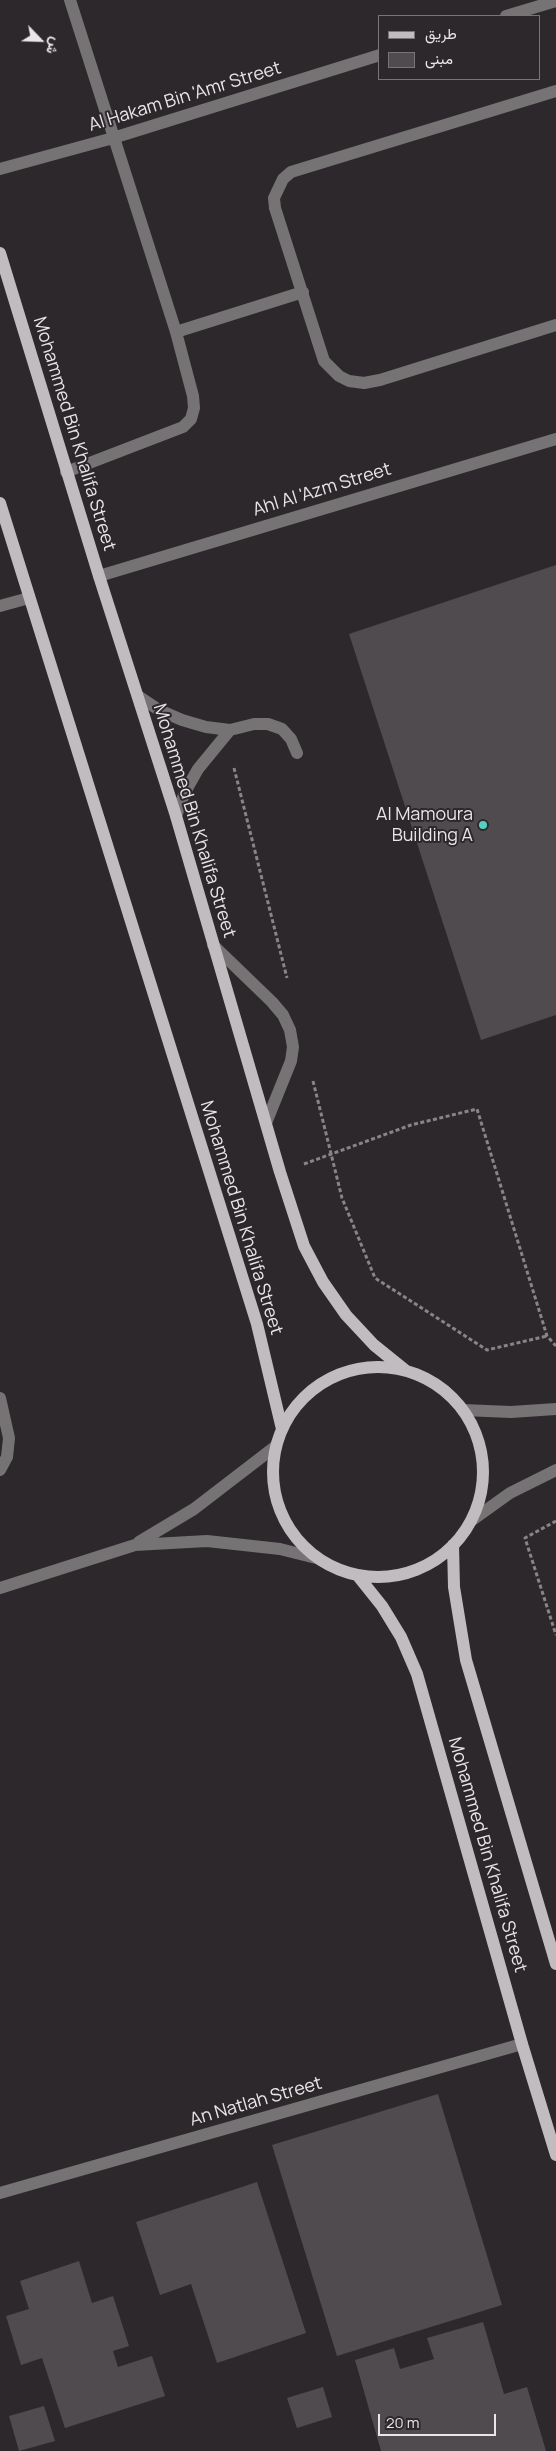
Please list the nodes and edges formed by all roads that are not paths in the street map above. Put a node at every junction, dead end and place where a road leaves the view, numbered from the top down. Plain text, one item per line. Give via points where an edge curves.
1 (70, 0) edge
2 (556, 1) edge
3 (509, 15) edge
4 (378, 56) edge
5 (556, 91) edge
6 (114, 138) junction
7 (0, 170) edge
8 (0, 252) edge
9 (302, 292) junction
10 (556, 325) edge
11 (176, 332) junction
12 (556, 439) edge
13 (66, 472) junction
14 (0, 503) edge
15 (99, 576) junction
16 (29, 598) junction
17 (0, 606) edge
18 (138, 696) junction
19 (230, 730) junction
20 (297, 753) dead end
21 (176, 816) junction
22 (213, 945) junction
23 (266, 1123) junction
24 (405, 1370) junction
25 (0, 1398) edge
26 (556, 1409) edge
27 (463, 1410) junction
28 (282, 1429) junction
29 (276, 1446) junction
30 (0, 1470) edge
31 (556, 1470) edge
32 (471, 1522) junction
33 (135, 1545) junction
34 (453, 1545) junction
35 (316, 1558) junction
36 (358, 1576) junction
37 (0, 1588) edge
38 (556, 1964) edge
39 (522, 2044) junction
40 (556, 2155) edge
41 (0, 2194) edge

1 - 6 street
2 - 3 street
4 - 6 street, Al Hakam Bin 'Amr Street
5 - 9 street via 291,172 282,179 274,198 275,208
6 - 7 street, Al Hakam Bin 'Amr Street
6 - 11 street
8 - 13 main road, Mohammed Bin Khalifa Street
9 - 10 street via 324,360 339,376 364,383
9 - 11 street
11 - 13 street via 194,396 191,418 183,427
12 - 15 street, Ahl Al 'Azm Street
13 - 15 main road, Mohammed Bin Khalifa Street
14 - 16 main road, Mohammed Bin Khalifa Street
15 - 18 main road, Mohammed Bin Khalifa Street
16 - 17 street
16 - 28 main road, Mohammed Bin Khalifa Street via 257,1324
18 - 19 street via 182,720
18 - 21 main road, Mohammed Bin Khalifa Street
19 - 20 street via 268,724 282,729
19 - 21 street via 198,769
21 - 22 main road, Mohammed Bin Khalifa Street
22 - 23 main road, Mohammed Bin Khalifa Street
22 - 23 street via 272,1002 290,1030 291,1061
23 - 24 main road, Mohammed Bin Khalifa Street via 304,1246 323,1282 346,1315 374,1345
24 - 27 main road via 437,1384
24 - 28 main road via 376,1366 347,1372 320,1384 298,1404
25 - 30 street via 9,1438 7,1457
26 - 27 street via 511,1412
27 - 32 main road via 480,1445 482,1484
28 - 29 main road
29 - 33 street via 201,1504
29 - 35 main road via 273,1477 279,1508 294,1535
31 - 32 street via 510,1493
32 - 34 main road
33 - 35 street via 207,1541 280,1549
33 - 37 street
34 - 36 main road via 433,1562 410,1573
34 - 38 main road, Mohammed Bin Khalifa Street via 454,1587 466,1660
35 - 36 main road
36 - 39 main road, Mohammed Bin Khalifa Street via 401,1636 418,1674
39 - 40 main road, Mohammed Bin Khalifa Street
39 - 41 street, An Natlah Street

